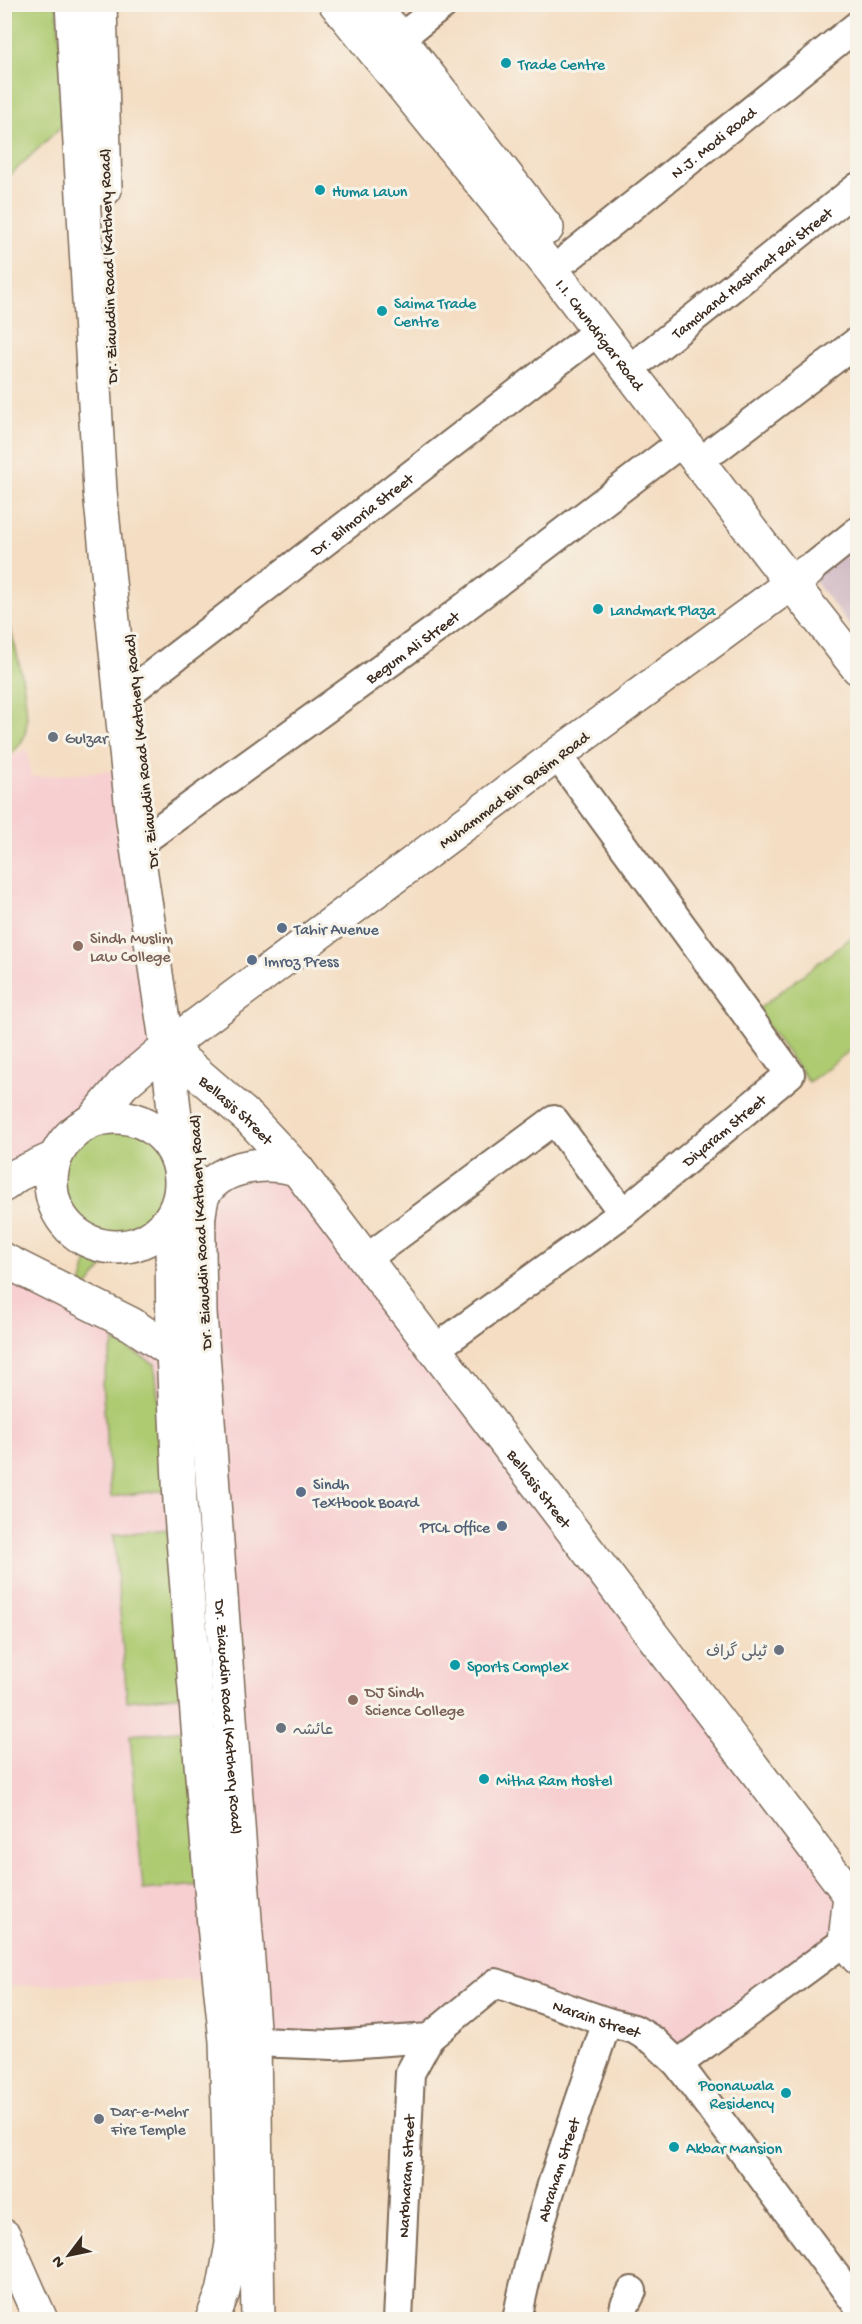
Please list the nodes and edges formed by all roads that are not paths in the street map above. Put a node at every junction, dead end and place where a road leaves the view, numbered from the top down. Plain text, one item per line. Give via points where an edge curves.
1 (72, 4) edge
2 (100, 4) edge
3 (336, 4) edge
4 (373, 4) edge
5 (444, 4) edge
6 (858, 25) edge
7 (400, 38) junction
8 (858, 187) edge
9 (569, 257) junction
10 (598, 330) junction
11 (858, 341) edge
12 (645, 357) junction
13 (683, 441) junction
14 (716, 449) junction
15 (858, 531) edge
16 (799, 577) junction
17 (858, 634) edge
18 (858, 668) edge
19 (128, 694) junction
20 (557, 755) junction
21 (142, 843) junction
22 (176, 1048) junction
23 (94, 1119) junction
24 (54, 1158) junction
25 (297, 1168) junction
26 (4, 1185) edge
27 (187, 1196) junction
28 (623, 1213) junction
29 (366, 1259) junction
30 (4, 1260) edge
31 (435, 1349) junction
32 (172, 1352) junction
33 (851, 1950) edge
34 (607, 2022) junction
35 (429, 2038) junction
36 (240, 2041) junction
37 (678, 2064) junction
38 (4, 2236) edge
39 (632, 2291) dead end
40 (858, 2306) edge
41 (41, 2319) edge
42 (212, 2319) edge
43 (258, 2319) edge
44 (398, 2319) edge
45 (517, 2319) edge
46 (622, 2319) edge

1 - 19 main road, Dr. Ziauddin Road (Katchery Road) via 100,491
2 - 19 main road, Dr. Ziauddin Road (Katchery Road) via 114,494
3 - 10 main road, I.I. Chundrigar Road
4 - 7 main road, I.I. Chundrigar Road
5 - 7 street
6 - 9 street, N.J. Modi Road
7 - 9 main road, I.I. Chundrigar Road
8 - 12 street, Tamchand Hashmat Rai Street
9 - 12 main road, I.I. Chundrigar Road
10 - 13 main road, I.I. Chundrigar Road
10 - 19 street, Dr. Bilmoria Street
11 - 14 street
12 - 14 main road, I.I. Chundrigar Road
13 - 16 main road, I.I. Chundrigar Road
13 - 21 street, Begum Ali Street via 432,632
14 - 16 main road, I.I. Chundrigar Road
15 - 16 street, Muhammad Bin Qasim Road
16 - 17 main road, I.I. Chundrigar Road
16 - 18 main road, I.I. Chundrigar Road
16 - 20 main road, Muhammad Bin Qasim Road
19 - 21 main road, Dr. Ziauddin Road (Katchery Road)
20 - 22 main road, Muhammad Bin Qasim Road
20 - 28 street, Diyaram Street via 790,1074
21 - 22 main road, Dr. Ziauddin Road (Katchery Road)
22 - 23 main road, Muhammad Bin Qasim Road via 123,1084
22 - 25 main road, Bellasis Street
22 - 27 main road, Dr. Ziauddin Road (Katchery Road)
23 - 24 main road via 67,1139
23 - 27 main road via 127,1117 149,1124 165,1139
24 - 26 main road
24 - 27 main road via 52,1192 59,1215 82,1238 93,1243 120,1247 155,1234
25 - 27 main road via 266,1163 244,1168 224,1176 204,1194
25 - 29 main road, Bellasis Street
27 - 32 main road, Dr. Ziauddin Road (Katchery Road) via 172,1236
27 - 36 main road, Dr. Ziauddin Road (Katchery Road) via 200,1313
28 - 29 street via 554,1120
28 - 31 street
29 - 31 main road, Bellasis Street
30 - 32 main road via 131,1324
31 - 33 main road, Bellasis Street via 850,1895
32 - 36 main road, Dr. Ziauddin Road (Katchery Road) via 214,1925
33 - 37 street
34 - 35 street, Narain Street via 496,1983
34 - 37 street, Narain Street via 634,2029 654,2041
34 - 45 street, Abraham Street via 566,2143
35 - 36 street via 333,2044
35 - 44 street, Narbharam Street via 410,2073
36 - 42 main road, Dr. Ziauddin Road (Katchery Road) via 232,2244 223,2292
36 - 43 main road, Dr. Ziauddin Road (Katchery Road)
37 - 40 street, Narain Street
38 - 41 main road
39 - 46 street

